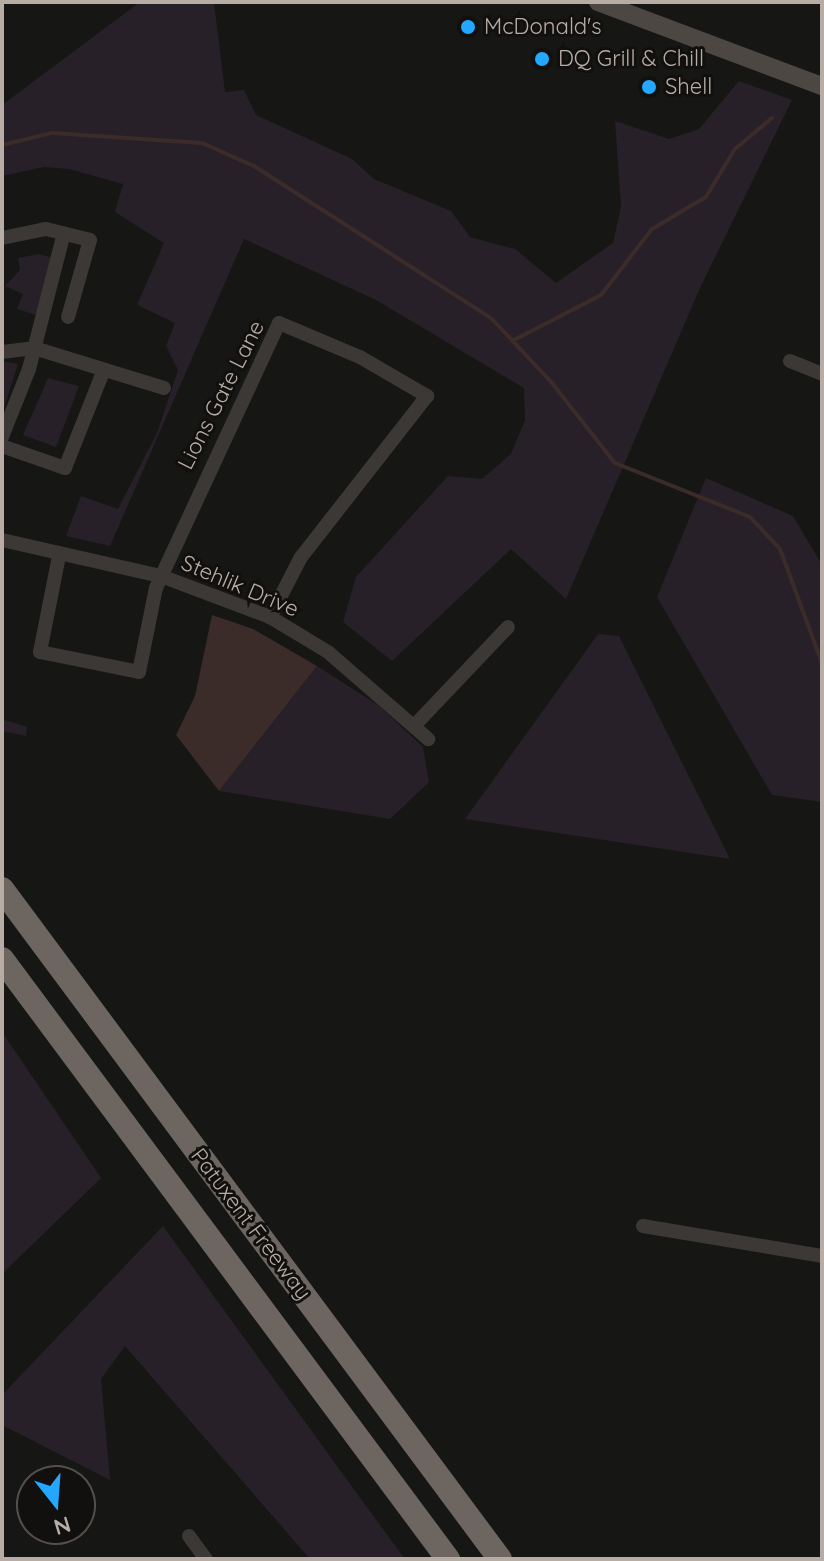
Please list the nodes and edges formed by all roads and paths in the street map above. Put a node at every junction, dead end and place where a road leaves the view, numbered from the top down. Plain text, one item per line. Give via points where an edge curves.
1 (598, 2) edge
2 (822, 86) edge
3 (64, 233) junction
4 (2, 238) edge
5 (68, 317) dead end
6 (34, 348) junction
7 (2, 352) edge
8 (790, 361) dead end
9 (103, 372) junction
10 (822, 374) edge
11 (164, 388) dead end
12 (2, 437) edge
13 (2, 446) edge
14 (2, 540) edge
15 (59, 556) junction
16 (161, 576) junction
17 (270, 617) junction
18 (508, 627) dead end
19 (415, 725) junction
20 (428, 739) dead end
21 (2, 889) edge
22 (2, 959) edge
23 (643, 1226) dead end
24 (822, 1256) edge
25 (189, 1536) dead end
26 (206, 1559) edge
27 (448, 1559) edge
28 (500, 1559) edge

1 - 2 main road
3 - 4 street via 46,229
3 - 5 street via 90,240
3 - 6 street
6 - 7 street
6 - 9 street
6 - 12 street
8 - 10 street
9 - 11 street
9 - 13 street via 65,468
14 - 15 street, Stehlik Drive
15 - 16 street, Stehlik Drive
15 - 16 street via 40,652 139,672
16 - 17 street, Stehlik Drive
16 - 17 street, Lions Gate Lane via 279,323 360,357 427,396 301,557
17 - 19 street, Stehlik Drive via 328,652
18 - 19 street
19 - 20 street, Stehlik Drive
21 - 28 highway, Patuxent Freeway
22 - 27 highway, Patuxent Freeway
23 - 24 street
25 - 26 street

